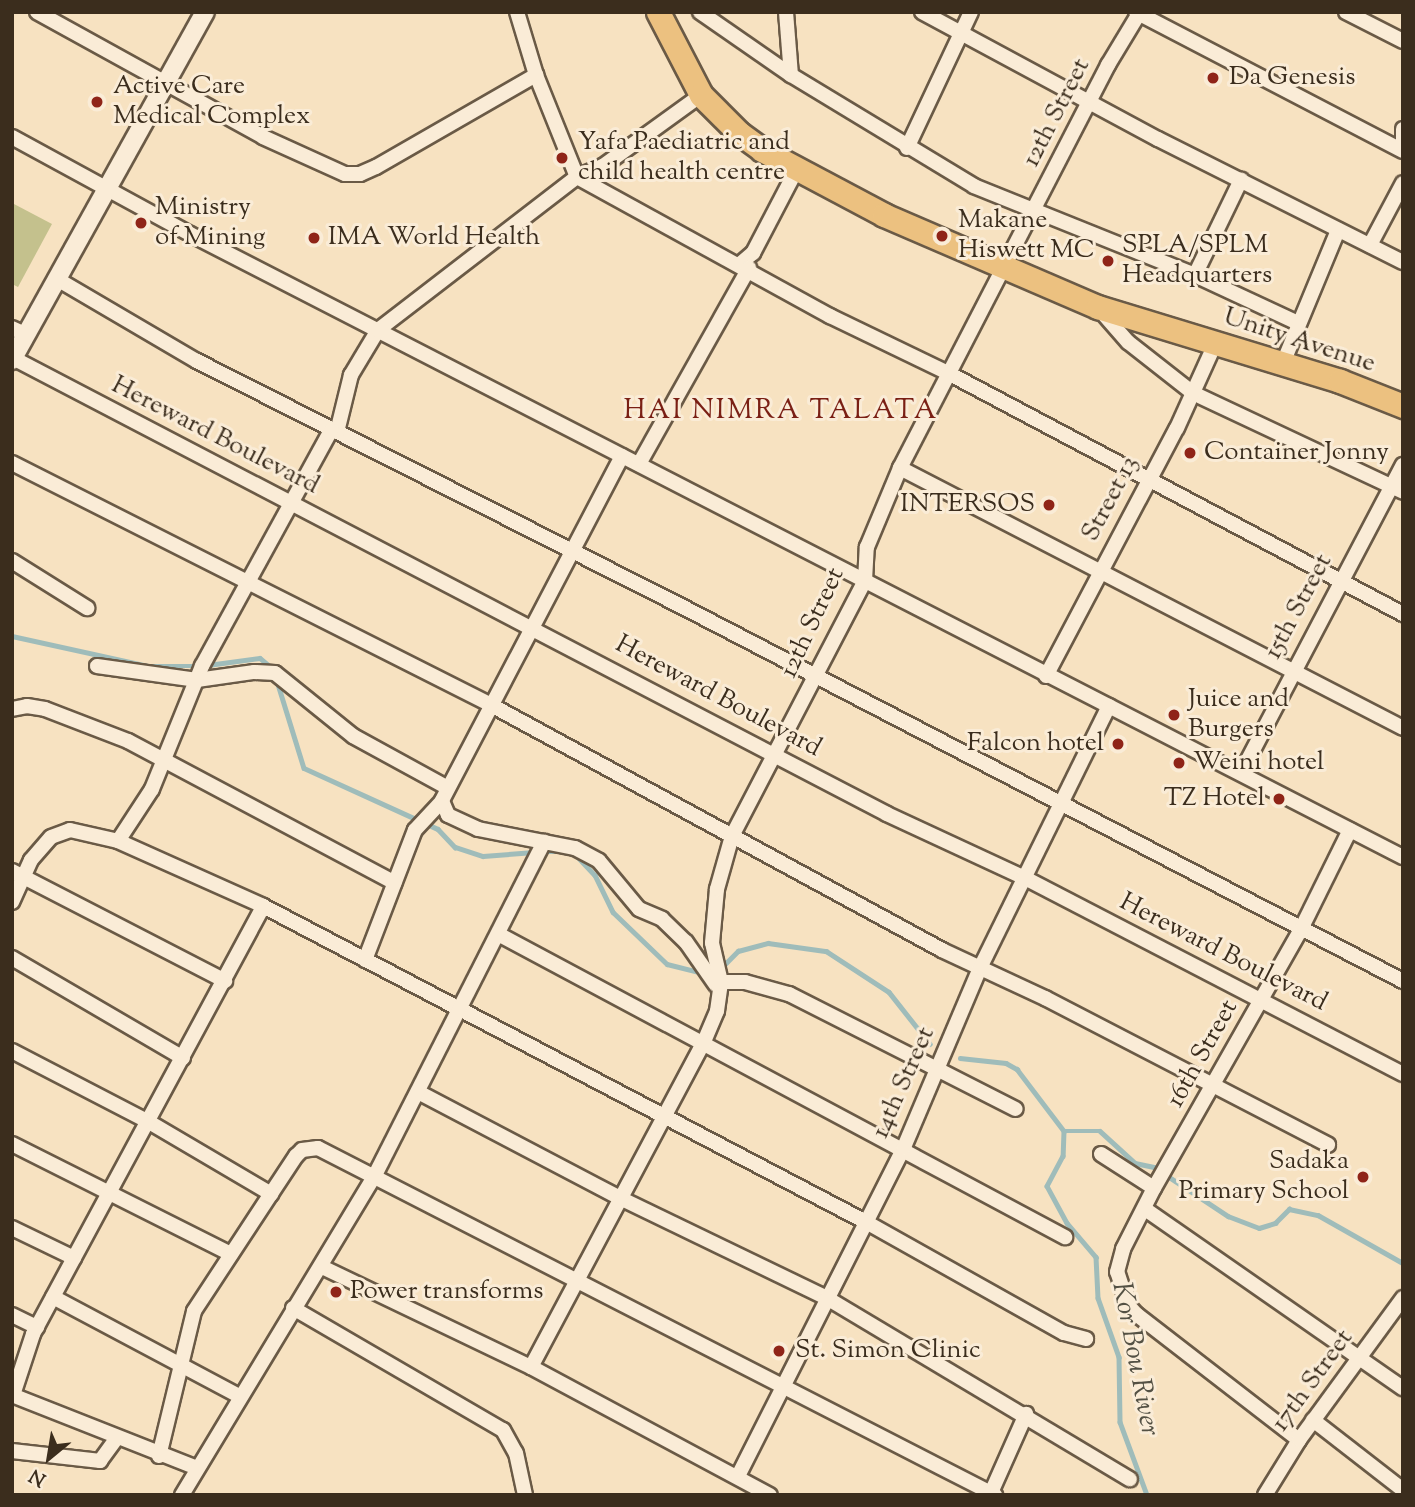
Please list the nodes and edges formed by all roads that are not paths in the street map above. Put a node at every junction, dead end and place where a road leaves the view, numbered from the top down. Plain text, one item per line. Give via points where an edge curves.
1 (37, 12) edge
2 (205, 12) edge
3 (517, 12) edge
4 (658, 12) edge
5 (700, 12) edge
6 (786, 12) edge
7 (922, 12) edge
8 (971, 12) edge
9 (1346, 12) edge
10 (1138, 13) edge
11 (961, 36) junction
12 (1403, 41) edge
13 (536, 75) junction
14 (791, 75) junction
15 (167, 84) junction
16 (701, 95) junction
17 (1090, 103) junction
18 (1403, 129) edge
19 (12, 137) edge
20 (1403, 145) edge
21 (907, 148) junction
22 (1403, 151) edge
23 (797, 169) junction
24 (577, 177) junction
25 (1241, 180) junction
26 (1403, 183) edge
27 (108, 188) junction
28 (1035, 212) junction
29 (1338, 230) junction
30 (1370, 245) junction
31 (1403, 262) edge
32 (745, 266) junction
33 (1003, 269) junction
34 (1195, 275) junction
35 (57, 279) junction
36 (1098, 307) junction
37 (1298, 323) junction
38 (377, 330) junction
39 (19, 331) edge
40 (1215, 344) junction
41 (13, 359) edge
42 (1283, 363) junction
43 (948, 373) junction
44 (1193, 393) junction
45 (1403, 406) edge
46 (334, 431) junction
47 (622, 456) junction
48 (12, 463) edge
49 (639, 464) junction
50 (1403, 465) edge
51 (900, 468) junction
52 (1148, 481) junction
53 (1397, 489) edge
54 (292, 504) junction
55 (574, 552) junction
56 (12, 561) edge
57 (1100, 573) junction
58 (1341, 580) junction
59 (865, 581) junction
60 (249, 582) junction
61 (87, 608) dead end
62 (1403, 614) edge
63 (530, 626) junction
64 (97, 666) dead end
65 (1293, 671) junction
66 (816, 675) junction
67 (1046, 676) junction
68 (197, 680) junction
69 (491, 705) junction
70 (1109, 706) junction
71 (12, 709) edge
72 (1403, 729) edge
73 (774, 755) junction
74 (164, 758) junction
75 (1241, 773) junction
76 (444, 794) junction
77 (1062, 803) junction
78 (1350, 830) junction
79 (732, 836) junction
80 (118, 841) junction
81 (544, 842) junction
82 (1403, 857) edge
83 (18, 874) edge
84 (1023, 877) junction
85 (395, 883) junction
86 (12, 902) edge
87 (263, 906) junction
88 (1302, 927) junction
89 (500, 935) junction
90 (12, 958) edge
91 (365, 960) junction
92 (980, 968) junction
93 (225, 981) junction
94 (1403, 982) edge
95 (721, 987) junction
96 (1261, 1000) junction
97 (461, 1011) junction
98 (703, 1044) junction
99 (12, 1051) edge
100 (183, 1058) junction
101 (938, 1069) junction
102 (1403, 1074) edge
103 (1213, 1084) junction
104 (420, 1093) junction
105 (1016, 1109) dead end
106 (664, 1118) junction
107 (149, 1122) junction
108 (12, 1144) edge
109 (1328, 1145) dead end
110 (904, 1147) junction
111 (1101, 1154) dead end
112 (374, 1177) junction
113 (1154, 1188) junction
114 (110, 1194) junction
115 (271, 1194) junction
116 (620, 1198) junction
117 (1144, 1209) junction
118 (866, 1222) junction
119 (12, 1228) edge
120 (1065, 1237) dead end
121 (231, 1254) junction
122 (74, 1258) junction
123 (322, 1267) junction
124 (579, 1282) junction
125 (53, 1297) junction
126 (827, 1298) junction
127 (1403, 1298) edge
128 (293, 1308) junction
129 (12, 1315) edge
130 (37, 1327) junction
131 (1086, 1339) dead end
132 (1361, 1356) junction
133 (178, 1367) junction
134 (531, 1367) junction
135 (782, 1387) junction
136 (1403, 1388) edge
137 (13, 1395) edge
138 (239, 1396) junction
139 (1026, 1414) junction
140 (1313, 1420) junction
141 (117, 1438) junction
142 (1299, 1440) junction
143 (12, 1451) edge
144 (159, 1455) junction
145 (197, 1468) junction
146 (738, 1476) junction
147 (1130, 1479) dead end
148 (1403, 1490) edge
149 (992, 1494) edge
150 (182, 1495) edge
151 (525, 1495) edge
152 (770, 1495) edge
153 (1265, 1495) edge

1 - 15 street
2 - 15 street
3 - 13 street
4 - 16 main road, Unity Avenue
5 - 14 street
6 - 14 street
7 - 11 street
8 - 11 street
9 - 12 street
10 - 17 street, 12th Street
10 - 22 street
11 - 17 street
11 - 21 street
13 - 15 street via 360,174 328,167
13 - 24 street
14 - 21 street
15 - 27 street
16 - 23 main road, Unity Avenue via 739,133
16 - 24 street via 603,166
17 - 25 street
17 - 28 street, 12th Street
18 - 20 street
19 - 27 street
21 - 28 street
23 - 32 street
23 - 33 main road, Unity Avenue
24 - 32 street
24 - 38 street
25 - 29 street
25 - 34 street
26 - 30 street
27 - 35 street
27 - 38 street
28 - 33 street, 12th Street
28 - 34 street
29 - 30 street
29 - 37 street
30 - 31 street
32 - 43 street via 830,316
32 - 49 street
33 - 36 main road, Unity Avenue
33 - 43 street, 12th Street
34 - 37 street
35 - 39 street
35 - 46 street via 163,343
36 - 40 main road, Unity Avenue
36 - 44 street via 1128,342
37 - 42 street
38 - 46 street via 351,375
38 - 47 street
39 - 41 street
40 - 42 main road, Unity Avenue
40 - 44 street, Street 13
41 - 54 street, Hereward Boulevard
42 - 45 main road, Unity Avenue
43 - 51 street, 12th Street
43 - 52 street
44 - 52 street, Street 13
44 - 53 street
46 - 54 street
46 - 55 street
47 - 49 street
47 - 55 street
48 - 60 street
49 - 59 street
50 - 53 street, 15th Street
51 - 57 street
51 - 59 street, 12th Street via 867,547
52 - 57 street, Street 13
52 - 58 street
53 - 58 street, 15th Street
54 - 60 street
54 - 63 street, Hereward Boulevard
55 - 63 street
55 - 66 street
56 - 61 street
57 - 65 street
57 - 67 street, Street 13
58 - 62 street
58 - 65 street, 15th Street
59 - 66 street, 12th Street
59 - 67 street
60 - 68 street
60 - 69 street
63 - 69 street
63 - 73 street, Hereward Boulevard
64 - 68 street
65 - 72 street
65 - 75 street, 15th Street
66 - 73 street, 12th Street
66 - 77 street
67 - 70 street
68 - 74 street
68 - 76 street via 275,673 353,736
69 - 76 street
69 - 79 street
70 - 75 street
70 - 77 street, 14th Street
71 - 74 street via 45,709
73 - 79 street, 12th Street
73 - 84 street, Hereward Boulevard
74 - 80 street via 152,789
74 - 85 street
75 - 78 street
76 - 81 street via 448,815 462,823
76 - 85 street via 421,820
77 - 84 street, 14th Street
77 - 88 street
78 - 82 street
78 - 88 street, 16th Street
79 - 92 street
79 - 95 street, 12th Street via 717,889 712,943
80 - 83 street via 70,830 51,837
80 - 87 street
81 - 89 street
81 - 95 street via 575,848 599,861 639,909 662,919 686,942
83 - 86 street
83 - 93 street
84 - 92 street, 14th Street
84 - 96 street, Hereward Boulevard
85 - 91 street
87 - 91 street
87 - 93 street
88 - 94 street
88 - 96 street, 16th Street
89 - 97 street
89 - 98 street
90 - 100 street
91 - 97 street
92 - 101 street, 14th Street
92 - 103 street
93 - 100 street
95 - 98 street
95 - 101 street via 744,982 789,994
96 - 102 street, Hereward Boulevard
96 - 103 street, 16th Street
97 - 104 street
97 - 106 street
98 - 106 street
98 - 110 street
99 - 107 street
100 - 107 street
101 - 105 street
101 - 110 street, 14th Street
103 - 109 street
103 - 113 street, 16th Street
104 - 112 street
104 - 116 street
106 - 116 street
106 - 118 street
107 - 114 street
107 - 115 street
108 - 114 street
110 - 118 street, 14th Street
110 - 120 street
111 - 113 street
112 - 115 street via 327,1151 309,1149 296,1156
112 - 123 street
112 - 124 street
113 - 117 street, 16th Street
114 - 121 street
114 - 122 street
115 - 121 street
116 - 124 street
116 - 126 street
117 - 132 street
117 - 142 street, 16th Street via 1123,1248 1117,1272 1128,1305 1204,1370
118 - 126 street, 14th Street
118 - 131 street via 1064,1333
119 - 122 street
121 - 133 street via 194,1311
122 - 125 street
123 - 128 street
123 - 134 street
124 - 134 street
124 - 135 street
125 - 130 street
125 - 133 street
126 - 135 street, 14th Street
126 - 139 street
127 - 132 street, 17th Street
128 - 138 street
128 - 151 street via 503,1430 516,1454
129 - 130 street
130 - 137 street
132 - 136 street
132 - 140 street, 17th Street
133 - 138 street
133 - 144 street
134 - 146 street
135 - 146 street, 14th Street
135 - 149 street
137 - 141 street
138 - 145 street
139 - 147 street
139 - 149 street
140 - 142 street, 17th Street
140 - 148 street
141 - 143 street via 100,1461
141 - 144 street
142 - 153 street, 17th Street
144 - 145 street
145 - 150 street
146 - 152 street

